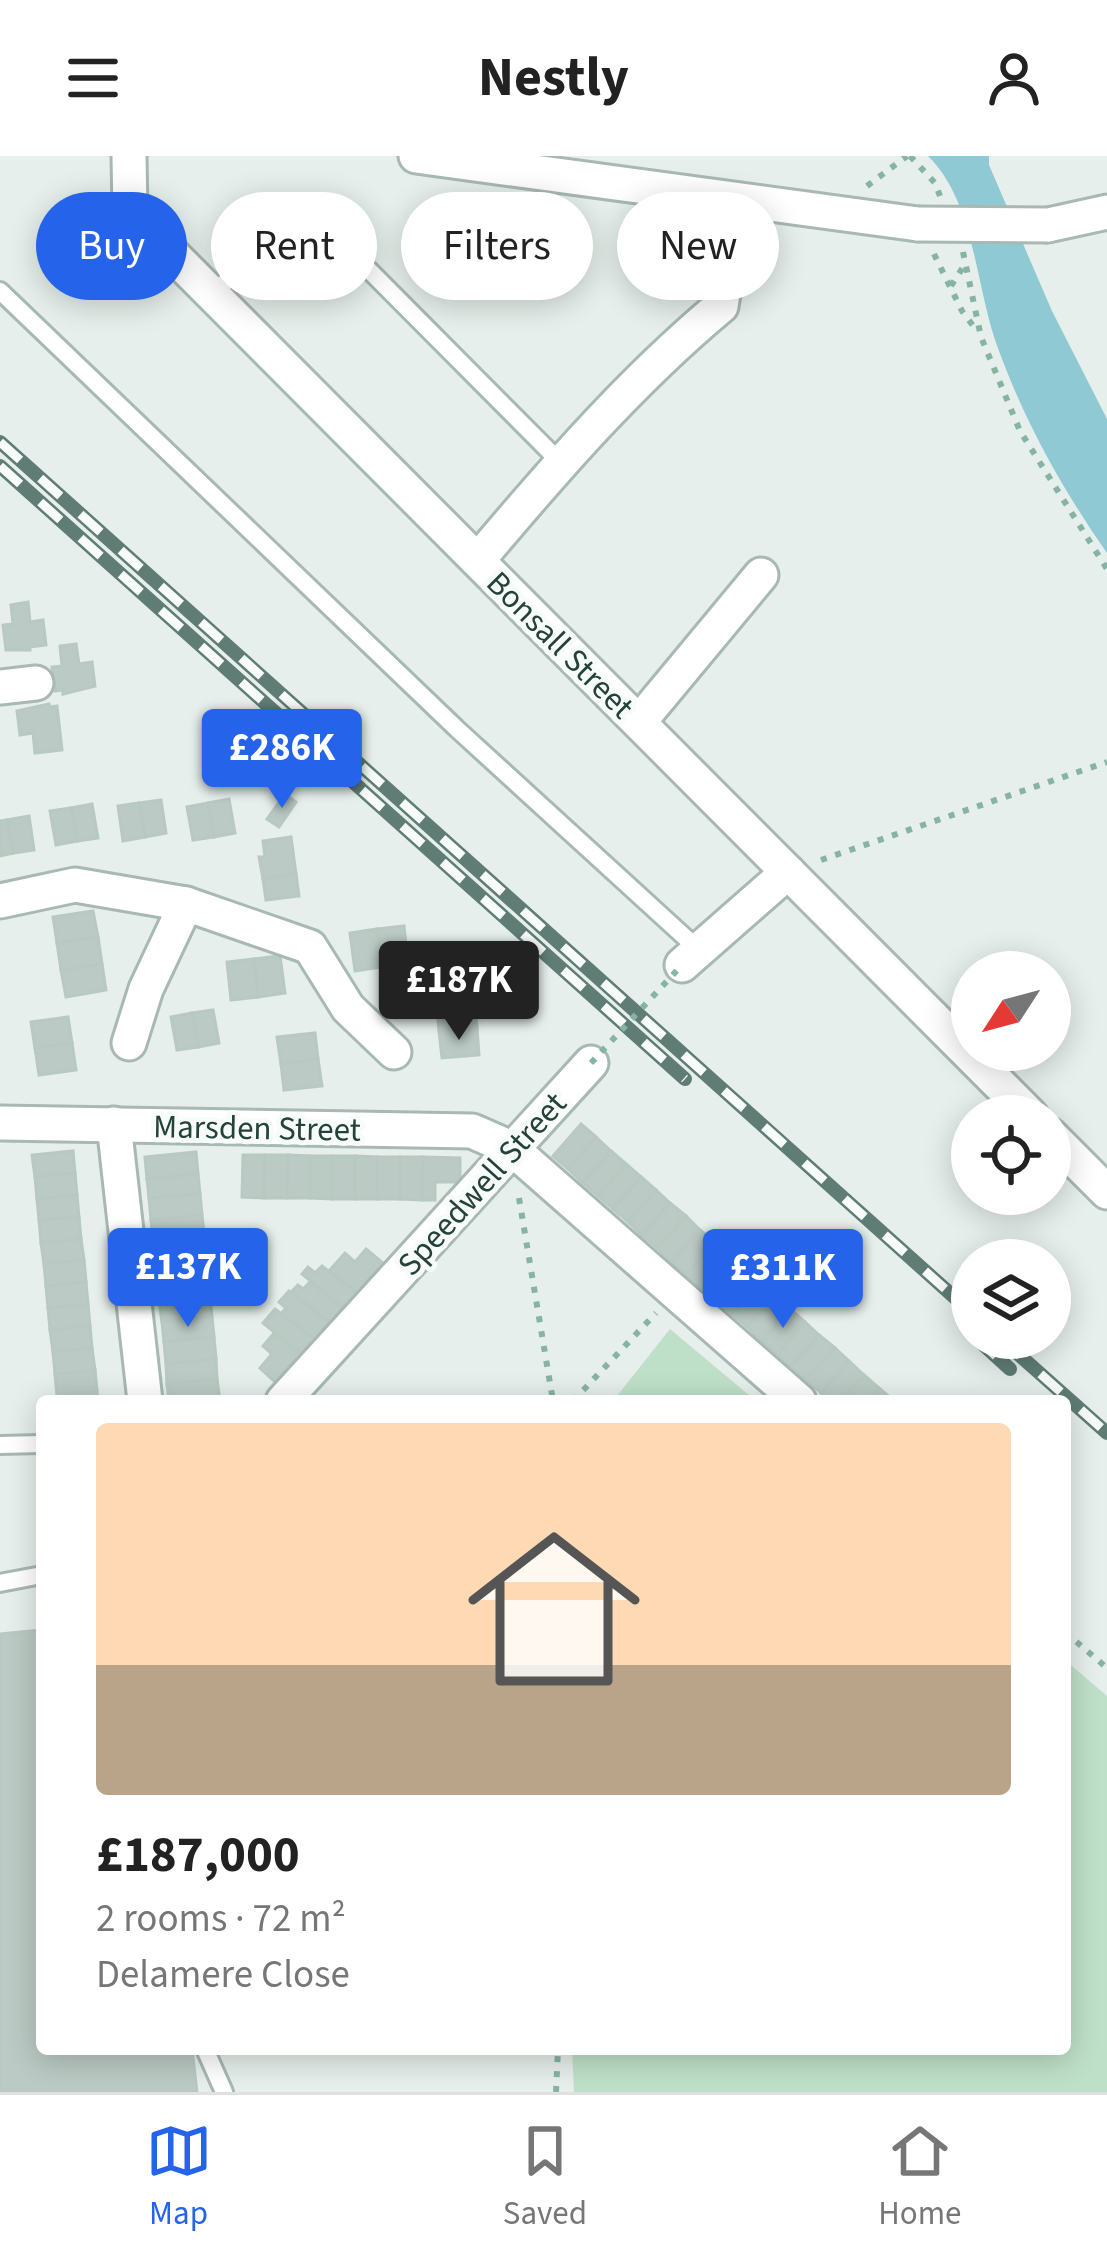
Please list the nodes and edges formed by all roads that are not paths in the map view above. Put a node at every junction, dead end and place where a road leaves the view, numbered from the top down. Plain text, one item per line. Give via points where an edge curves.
1 (129, 156) edge
2 (416, 156) edge
3 (486, 160) edge
4 (1107, 212) edge
5 (377, 278) edge
6 (0, 291) edge
7 (211, 292) edge
8 (219, 300) edge
9 (722, 300) edge
10 (561, 463) junction
11 (478, 560) junction
12 (761, 575) dead end
13 (36, 682) dead end
14 (0, 687) edge
15 (639, 722) junction
16 (788, 872) junction
17 (0, 901) edge
18 (186, 904) junction
19 (690, 957) joint
20 (130, 1043) dead end
21 (394, 1052) dead end
22 (591, 1063) road end
23 (1010, 1095) edge
24 (0, 1123) edge
25 (114, 1124) junction
26 (511, 1148) junction
27 (1071, 1156) edge
28 (1107, 1192) edge
29 (144, 1395) edge
30 (288, 1395) edge
31 (792, 1395) edge
32 (36, 1444) edge
33 (0, 1445) edge
34 (36, 1576) edge
35 (0, 1582) edge
36 (208, 2055) edge
37 (224, 2092) edge

1 - 7 street, Bonsall Street via 130,212
2 - 3 street
3 - 4 street, bridge via 832,212 1048,225
5 - 10 lane
6 - 19 lane
8 - 11 street, Bonsall Street
9 - 10 street
10 - 11 street
11 - 15 street, Bonsall Street
12 - 15 street
13 - 14 street
15 - 16 street, Bonsall Street
16 - 19 street
16 - 23 street, Bonsall Street
17 - 18 street via 75,885
18 - 20 street
18 - 21 street via 310,947 348,1008
22 - 26 street, Speedwell Street
24 - 25 street, Marsden Street
25 - 26 street, Marsden Street via 472,1131
25 - 29 street
26 - 30 street, Speedwell Street
26 - 31 street
27 - 28 street
32 - 33 lane
34 - 35 lane
36 - 37 lane

